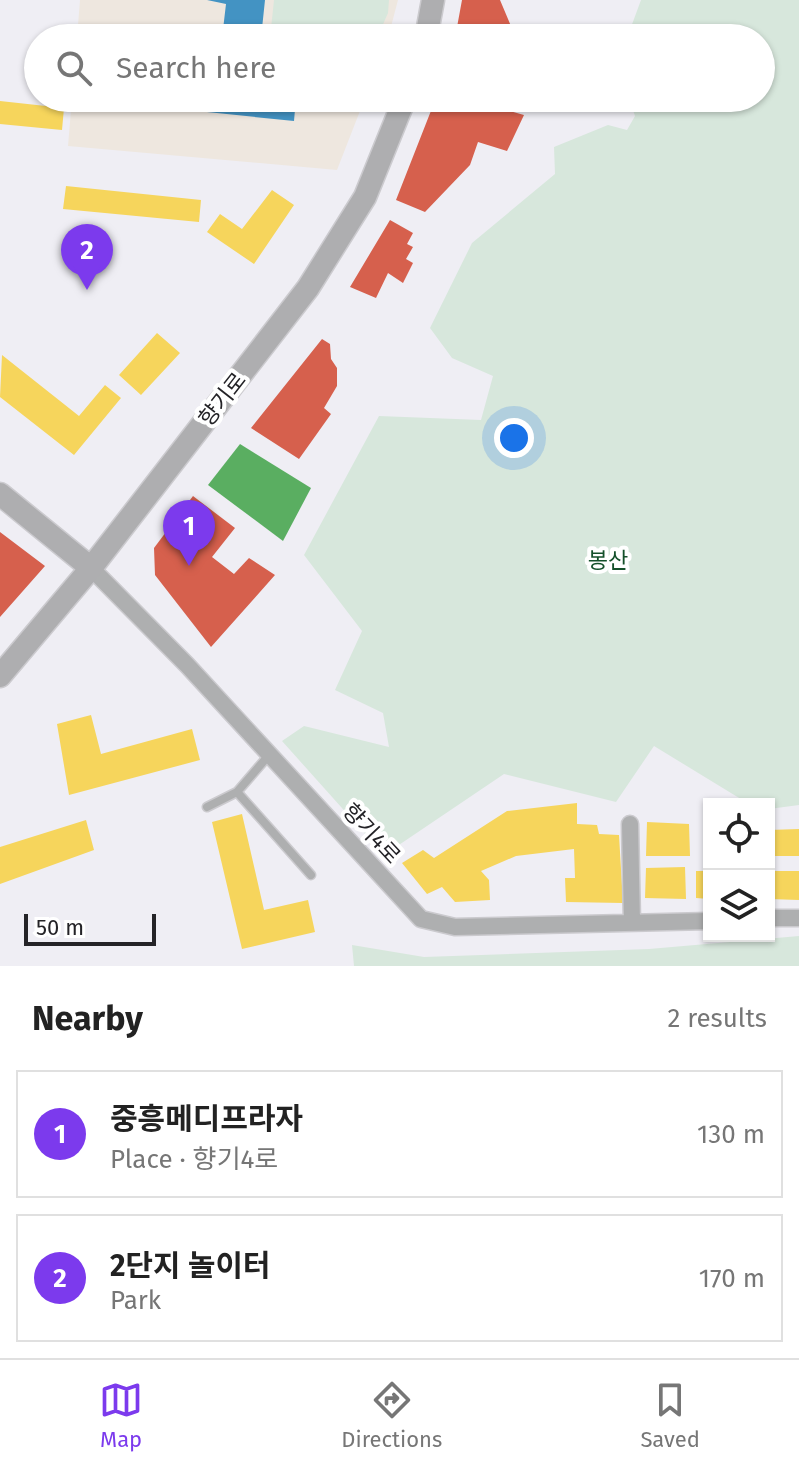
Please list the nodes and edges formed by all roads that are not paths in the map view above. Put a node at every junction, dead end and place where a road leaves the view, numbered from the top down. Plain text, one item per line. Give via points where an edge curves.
1 (433, 0) edge
2 (429, 24) edge
3 (399, 112) edge
4 (0, 494) edge
5 (91, 568) junction
6 (0, 676) edge
7 (269, 755) junction
8 (237, 792) junction
9 (207, 807) dead end
10 (630, 824) dead end
11 (311, 875) dead end
12 (775, 918) edge
13 (799, 918) edge
14 (703, 921) edge
15 (632, 923) junction

1 - 2 main road
3 - 5 main road, 향기로 via 365,197 308,288
4 - 5 main road
5 - 6 main road, 향기로
5 - 7 street, 향기4로
7 - 8 lane
7 - 15 street, 향기4로 via 421,919 455,927
8 - 9 lane
8 - 11 lane
10 - 15 street
12 - 13 street
14 - 15 street, 향기4로

